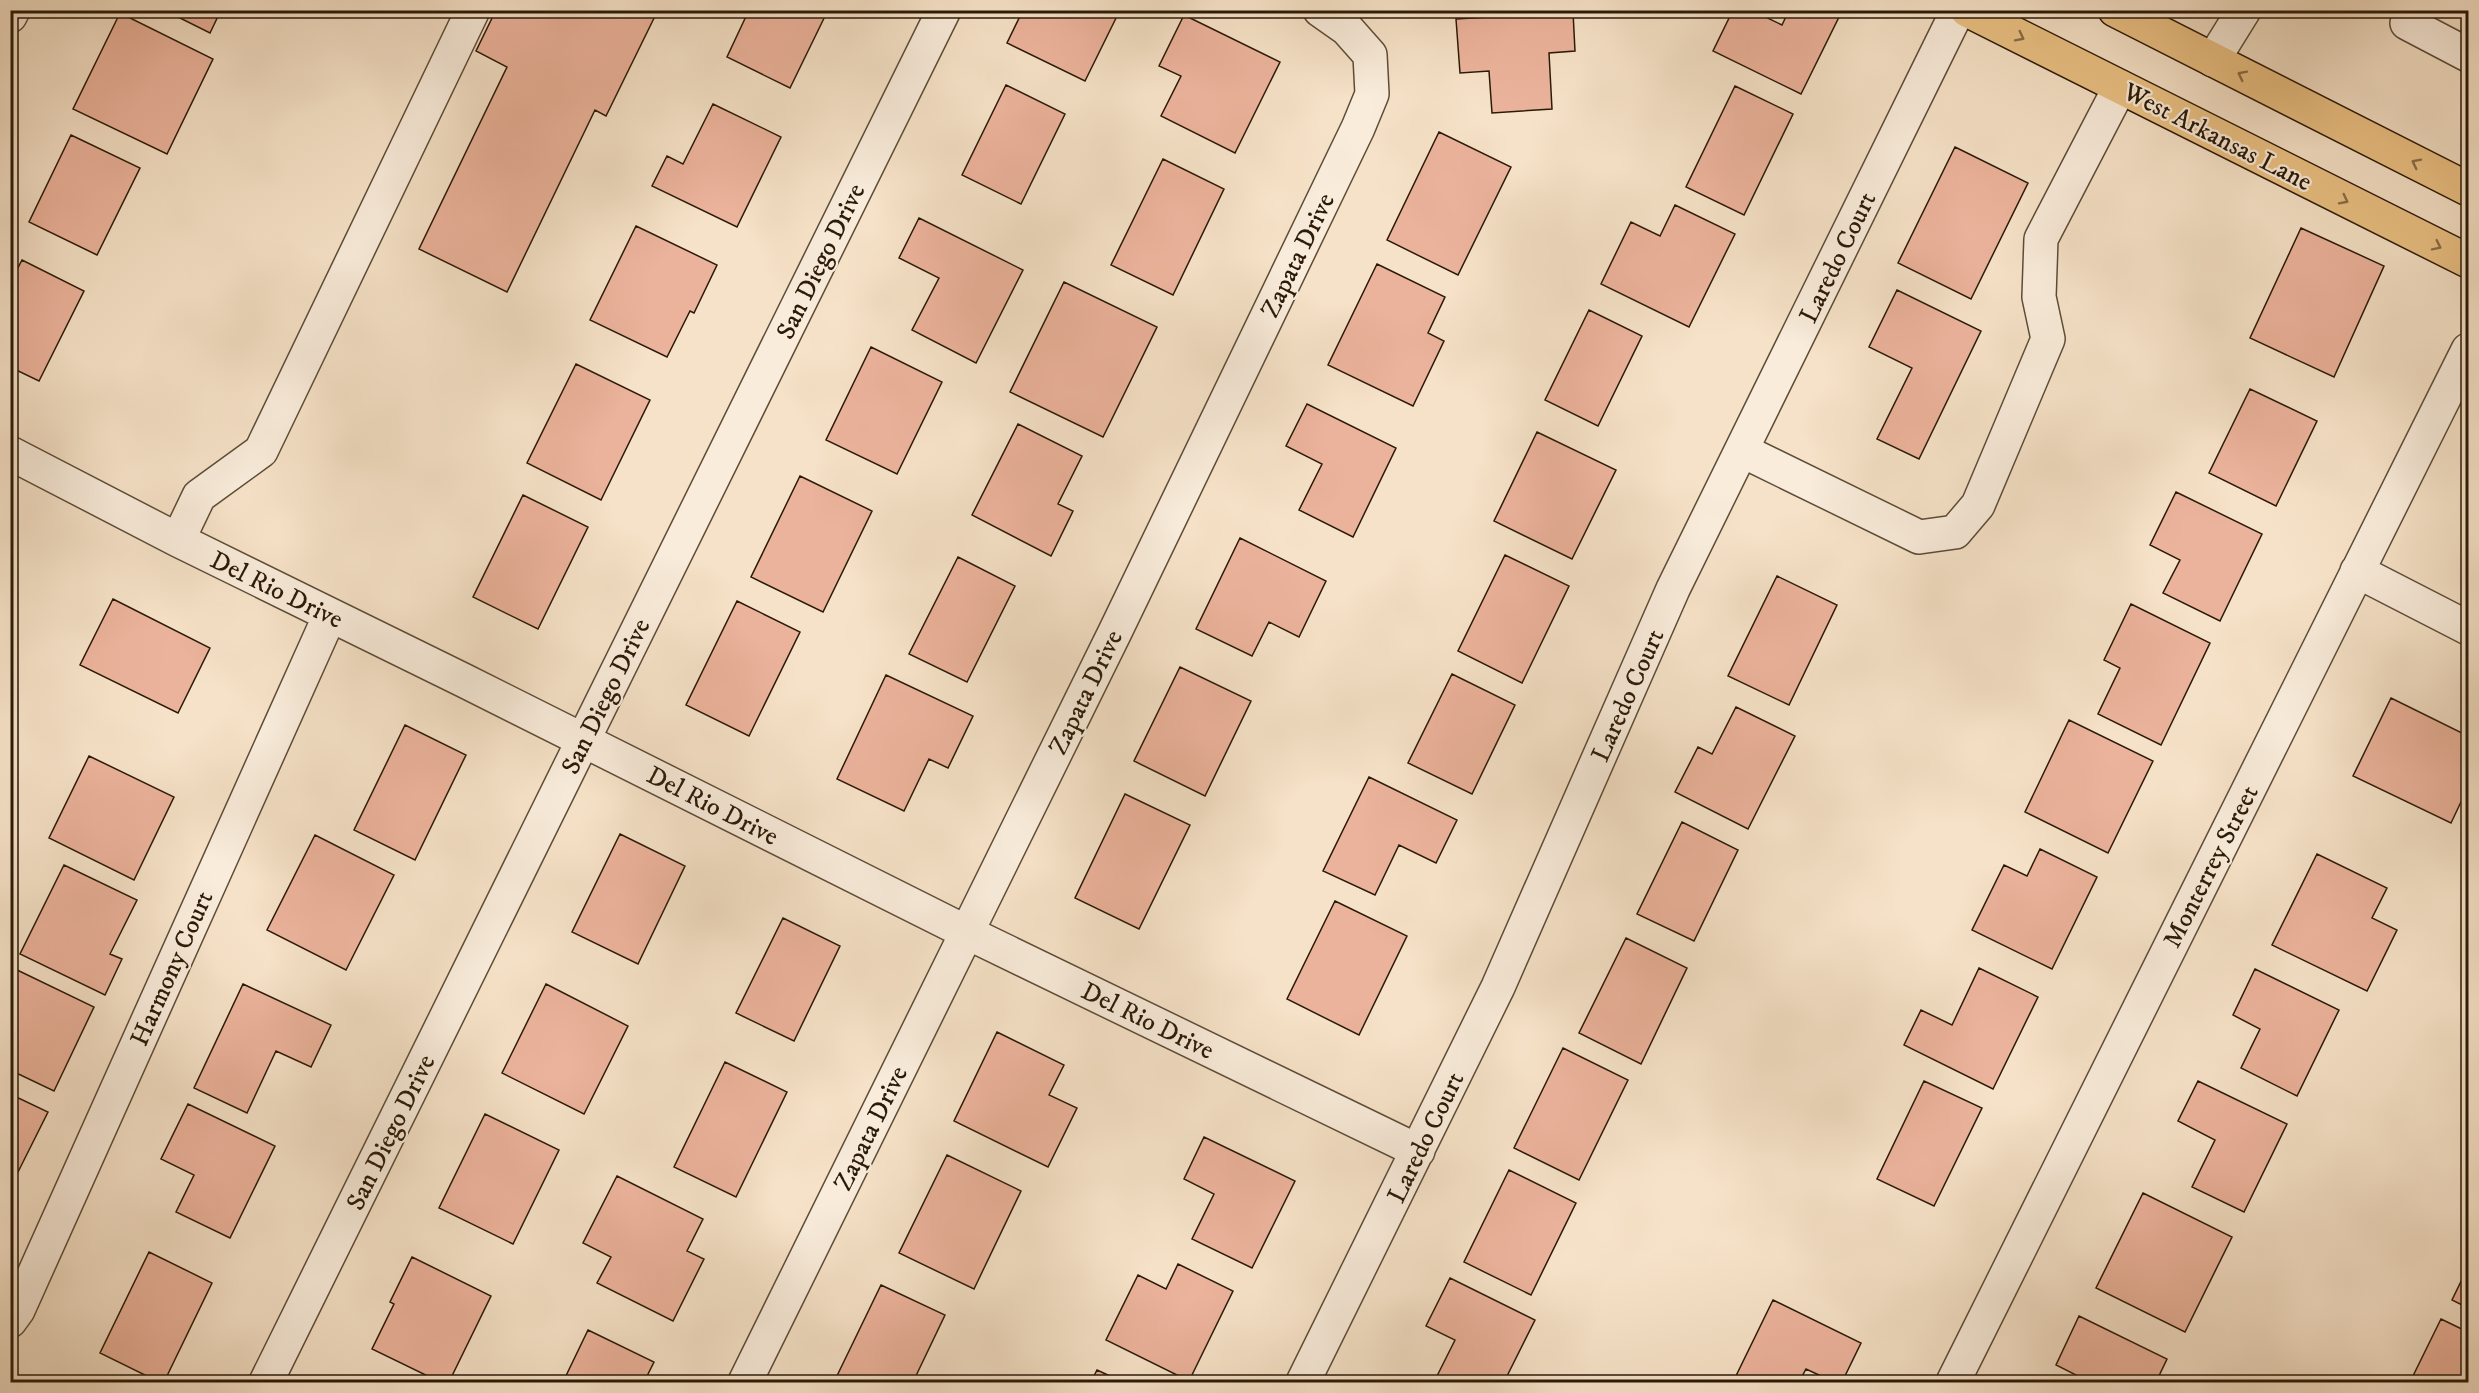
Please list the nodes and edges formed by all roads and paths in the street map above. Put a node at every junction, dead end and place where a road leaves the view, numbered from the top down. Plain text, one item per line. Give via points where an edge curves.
1 (13, 10) edge
2 (473, 10) edge
3 (944, 10) edge
4 (1320, 10) edge
5 (1958, 10) edge
6 (1968, 10) edge
7 (2115, 10) edge
8 (2244, 10) edge
9 (2400, 14) edge
10 (10, 16) edge
11 (2469, 55) edge
12 (2213, 60) junction
13 (2120, 87) junction
14 (2469, 189) edge
15 (2469, 261) edge
16 (2469, 350) edge
17 (1743, 451) junction
18 (10, 453) edge
19 (178, 540) junction
20 (2357, 571) junction
21 (330, 615) junction
22 (2469, 628) edge
23 (584, 740) junction
24 (966, 932) junction
25 (1418, 1151) junction
26 (10, 1321) edge
27 (266, 1383) edge
28 (745, 1383) edge
29 (1303, 1383) edge
30 (1953, 1383) edge

1 - 10 street
2 - 19 street via 261,451 199,496
3 - 23 street, San Diego Drive
4 - 24 street, Zapata Drive via 1347,29 1370,55 1372,94 1115,632
5 - 17 street, Laredo Court
6 -> 13 main road, West Arkansas Lane
7 - 12 main road
8 - 12 street
9 - 11 street
14 -> 12 main road
13 -> 15 main road, West Arkansas Lane
13 - 17 street via 2041,239 2039,297 2048,339 1978,505 1954,532 1919,537
16 - 20 street, Monterrey Street
17 - 25 street, Laredo Court via 1673,589 1498,987
18 - 19 street, Del Rio Drive
19 - 21 street, Del Rio Drive
20 - 22 street
20 - 30 street, Monterrey Street
21 - 23 street, Del Rio Drive
21 - 26 street, Harmony Court
23 - 24 street, Del Rio Drive
23 - 27 street, San Diego Drive
24 - 25 street, Del Rio Drive
24 - 28 street, Zapata Drive
25 - 29 street, Laredo Court

